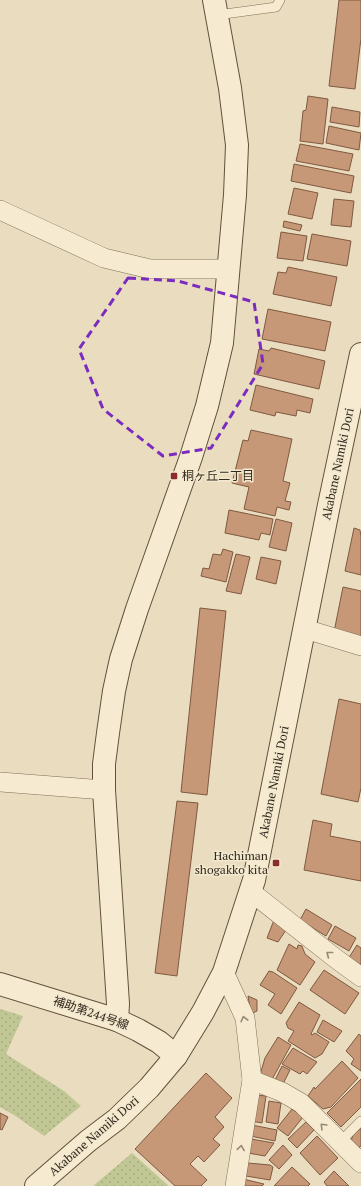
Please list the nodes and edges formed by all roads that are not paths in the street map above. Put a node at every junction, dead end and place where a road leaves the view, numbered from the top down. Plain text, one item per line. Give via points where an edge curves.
1 (280, 0) edge
2 (216, 8) edge
3 (0, 210) edge
4 (229, 269) junction
5 (361, 354) edge
6 (305, 629) junction
7 (361, 646) edge
8 (0, 782) edge
9 (104, 790) junction
10 (250, 891) junction
11 (224, 972) junction
12 (361, 977) edge
13 (0, 984) edge
14 (117, 1020) junction
15 (176, 1056) junction
16 (252, 1080) junction
17 (361, 1121) edge
18 (340, 1142) junction
19 (361, 1163) edge
20 (36, 1186) edge
21 (235, 1186) edge

1 - 2 lane via 276,7
2 - 4 street via 237,145
3 - 4 street via 104,258 150,269
4 - 9 street via 222,343 207,406 121,659 108,733
5 - 6 street, Akabane Namiki Dori
6 - 7 street
6 - 10 street, Akabane Namiki Dori
8 - 9 street
9 - 14 street
10 - 11 street, Akabane Namiki Dori
12 -> 10 street
11 - 15 street, Akabane Namiki Dori
16 -> 11 street via 245,1018
13 - 14 street, 補助第244号線
14 - 15 street, 補助第244号線 via 158,1042
15 - 20 street, Akabane Namiki Dori via 149,1088 117,1119
18 -> 16 street via 301,1103
21 -> 16 street
17 - 18 lane
18 - 19 street

